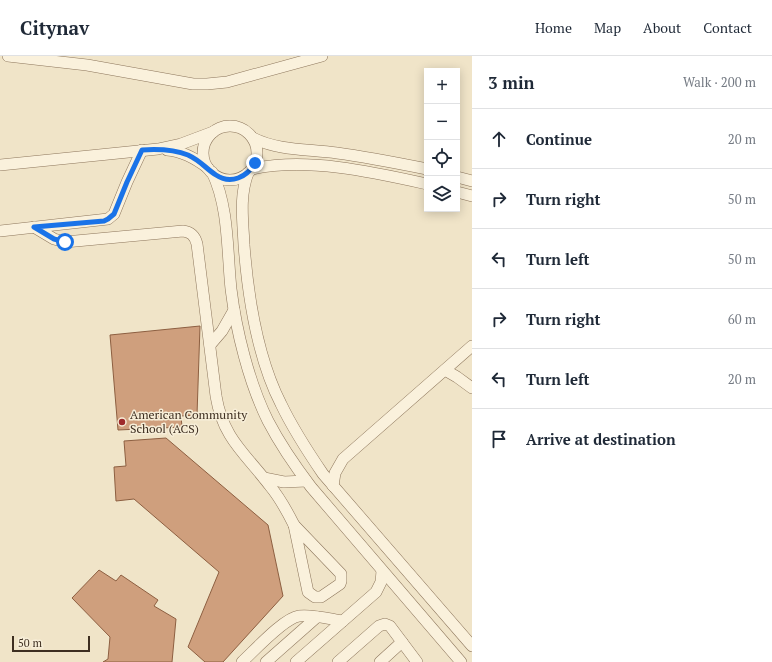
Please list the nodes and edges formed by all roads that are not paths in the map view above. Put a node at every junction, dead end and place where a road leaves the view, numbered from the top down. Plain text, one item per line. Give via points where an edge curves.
1 (8, 56) edge
2 (322, 56) edge
3 (213, 132) junction
4 (253, 138) junction
5 (158, 149) junction
6 (142, 150) junction
7 (0, 165) edge
8 (424, 168) edge
9 (210, 170) junction
10 (250, 171) junction
11 (460, 178) edge
12 (472, 181) edge
13 (424, 183) edge
14 (460, 193) edge
15 (472, 196) edge
16 (34, 227) junction
17 (0, 231) edge
18 (234, 310) junction
19 (210, 345) junction
20 (472, 346) edge
21 (445, 370) junction
22 (472, 388) edge
23 (343, 459) junction
24 (317, 465) junction
25 (263, 477) junction
26 (306, 481) junction
27 (284, 482) junction
28 (333, 486) junction
29 (283, 505) junction
30 (294, 524) junction
31 (382, 571) junction
32 (399, 589) junction
33 (376, 592) junction
34 (317, 617) junction
35 (342, 621) junction
36 (402, 642) junction
37 (472, 646) edge
38 (454, 658) edge
39 (242, 662) edge
40 (266, 662) edge
41 (296, 662) edge
42 (338, 662) edge
43 (380, 662) edge
44 (417, 662) edge
45 (460, 662) edge

1 - 2 street via 87,65 193,84 207,84 226,82
3 - 4 street via 231,126 244,130
3 - 5 street via 192,141
3 - 9 street via 204,149 205,162
4 - 8 street via 277,147 351,155
4 - 10 street via 257,157
5 - 6 street
5 - 9 street via 190,156
6 - 7 street
6 - 16 street via 111,217 104,221
9 - 10 street via 223,179 230,180
9 - 18 street via 220,189 223,205
10 - 13 street via 278,164 302,164 360,170
10 - 24 street via 242,196 245,254 261,350 280,403
11 - 12 street
14 - 15 street
16 - 17 street
16 - 19 street via 54,239 70,242 183,231 191,233 197,244
18 - 19 street
18 - 26 street via 244,354 260,403 280,443
19 - 25 street via 222,422 236,445
20 - 21 street
21 - 22 street
21 - 23 street
23 - 24 street
23 - 28 street via 335,473
24 - 28 street
25 - 27 street
25 - 29 street
26 - 27 street
26 - 31 street
27 - 29 street
28 - 37 street
29 - 30 street
30 - 30 street via 341,574 340,584 321,597 315,597 308,592
31 - 32 street
31 - 33 street via 381,582
32 - 33 street via 387,588
32 - 38 street
33 - 35 street
34 - 35 street
34 - 39 street via 303,615 289,620
34 - 40 street
35 - 41 street
36 - 42 street via 390,626 382,625
36 - 43 street
36 - 44 street
38 - 45 street

